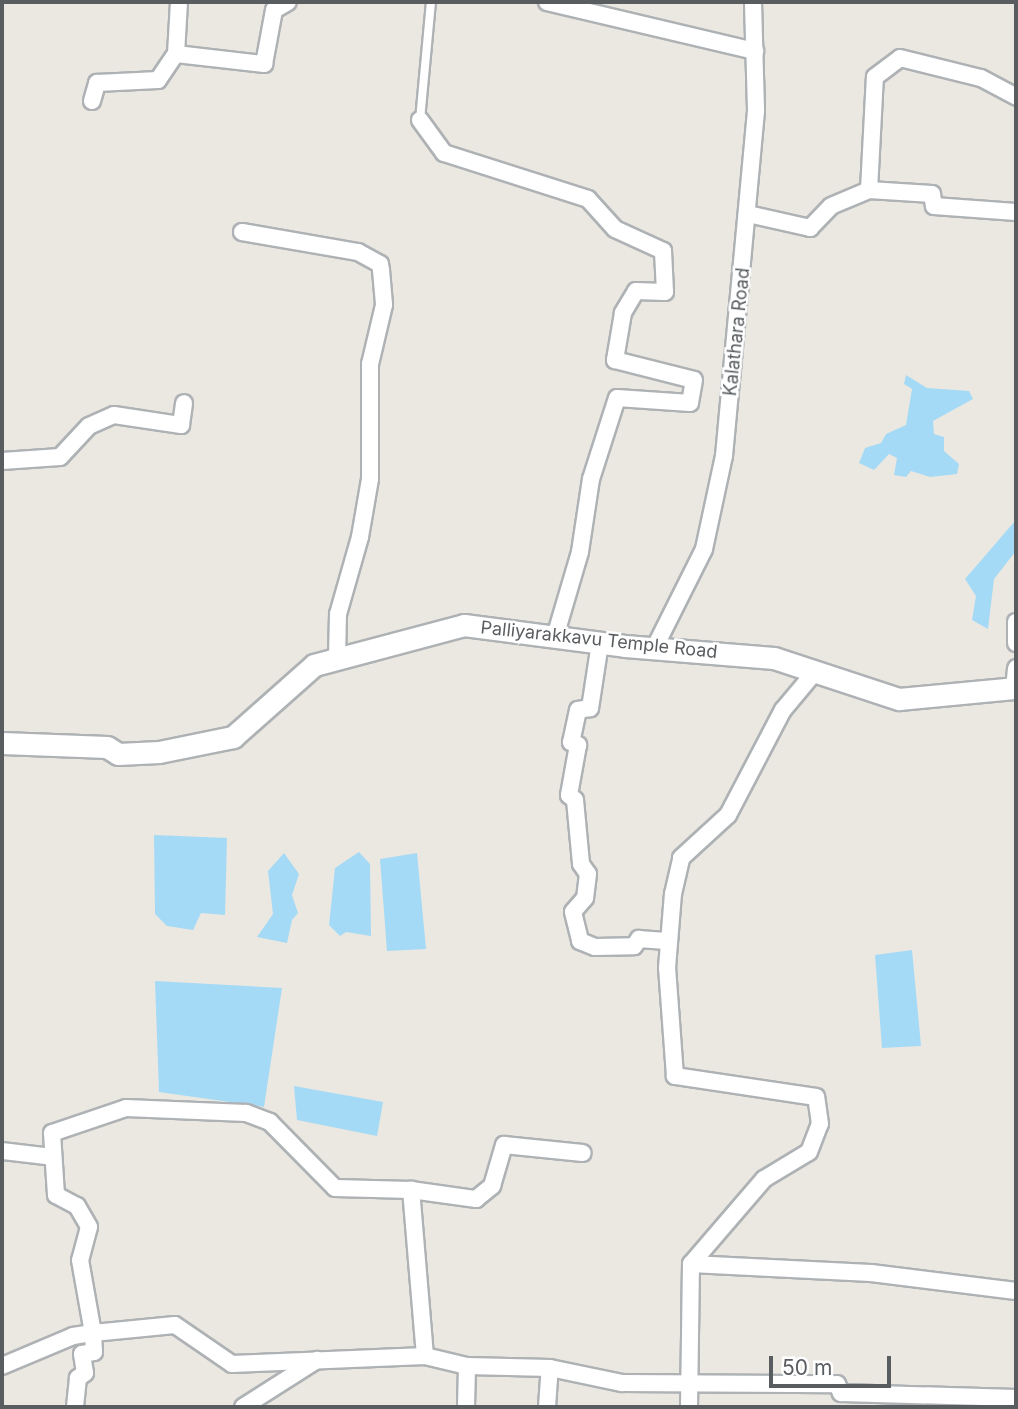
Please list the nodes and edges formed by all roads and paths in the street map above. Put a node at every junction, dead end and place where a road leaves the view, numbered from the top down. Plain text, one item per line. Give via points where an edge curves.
1 (179, 2) edge
2 (288, 2) edge
3 (431, 2) edge
4 (547, 2) edge
5 (753, 2) edge
6 (755, 51) junction
7 (176, 53) junction
8 (1016, 97) edge
9 (92, 101) dead end
10 (420, 120) joint
11 (869, 190) junction
12 (1016, 212) edge
13 (748, 214) junction
14 (242, 232) dead end
15 (184, 403) dead end
16 (2, 461) edge
17 (1016, 622) edge
18 (555, 637) junction
19 (600, 643) junction
20 (1016, 643) edge
21 (654, 649) junction
22 (337, 659) junction
23 (814, 673) junction
24 (1015, 681) edge
25 (2, 743) edge
26 (669, 941) junction
27 (2, 1151) edge
28 (583, 1153) dead end
29 (54, 1157) junction
30 (411, 1190) junction
31 (691, 1264) junction
32 (1016, 1291) edge
33 (93, 1334) junction
34 (425, 1356) junction
35 (317, 1360) junction
36 (2, 1366) edge
37 (467, 1366) junction
38 (550, 1368) junction
39 (690, 1380) junction
40 (1016, 1398) edge
41 (876, 1401) edge
42 (949, 1402) edge
43 (75, 1407) edge
44 (243, 1407) edge
45 (466, 1407) edge
46 (547, 1407) edge
47 (690, 1407) edge

1 - 7 street
2 - 7 street via 274,10 264,64
3 - 10 lane
4 - 6 street
5 - 6 street, Kalathara Road
6 - 13 street, Kalathara Road via 756,110
7 - 9 street via 158,80 97,83
8 - 11 street via 981,78 900,58 875,77
10 - 18 street via 444,153 588,199 615,229 663,251 665,292 636,291 623,313 615,360 694,380 690,404 617,398 591,479 580,552
11 - 12 street via 932,194 934,206
11 - 13 street via 831,206 810,228
13 - 21 street, Kalathara Road via 724,456 704,549
14 - 22 street via 358,252 380,264 382,271 384,304 370,364 370,479 360,537 338,614
15 - 16 street via 181,425 114,415 89,426 60,457
17 - 20 street
18 - 19 street, Palliyarakkavu Temple Road
18 - 22 street, Palliyarakkavu Temple Road via 464,625
19 - 21 street, Palliyarakkavu Temple Road
19 - 26 street via 590,708 578,710 571,742 578,745 569,795 575,800 581,864 588,874 585,898 573,912 580,941 594,947 634,946 639,939
21 - 23 street, Palliyarakkavu Temple Road via 774,658
22 - 25 street, Palliyarakkavu Temple Road via 314,665 233,737 159,752 118,754 107,747
23 - 24 street, Palliyarakkavu Temple Road via 899,699
23 - 26 street via 783,710 728,815 681,858
26 - 31 street via 675,1076 816,1097 820,1124 809,1152 764,1179
27 - 29 street
28 - 30 street via 504,1145 492,1186 476,1199
29 - 30 street via 52,1133 126,1108 246,1113 270,1122 335,1188
29 - 33 street via 56,1195 76,1206 89,1227 80,1260
30 - 34 street
31 - 32 street via 871,1273
31 - 39 street
33 - 35 street via 175,1325 232,1364
33 - 36 street via 73,1336
33 - 43 street via 94,1352 82,1354 85,1373 78,1377
34 - 35 street
34 - 37 street
35 - 44 street
37 - 38 street
37 - 45 street
38 - 39 street via 622,1383
38 - 46 street
39 - 41 street via 837,1384 841,1393
39 - 47 street
40 - 42 street
41 - 42 street

